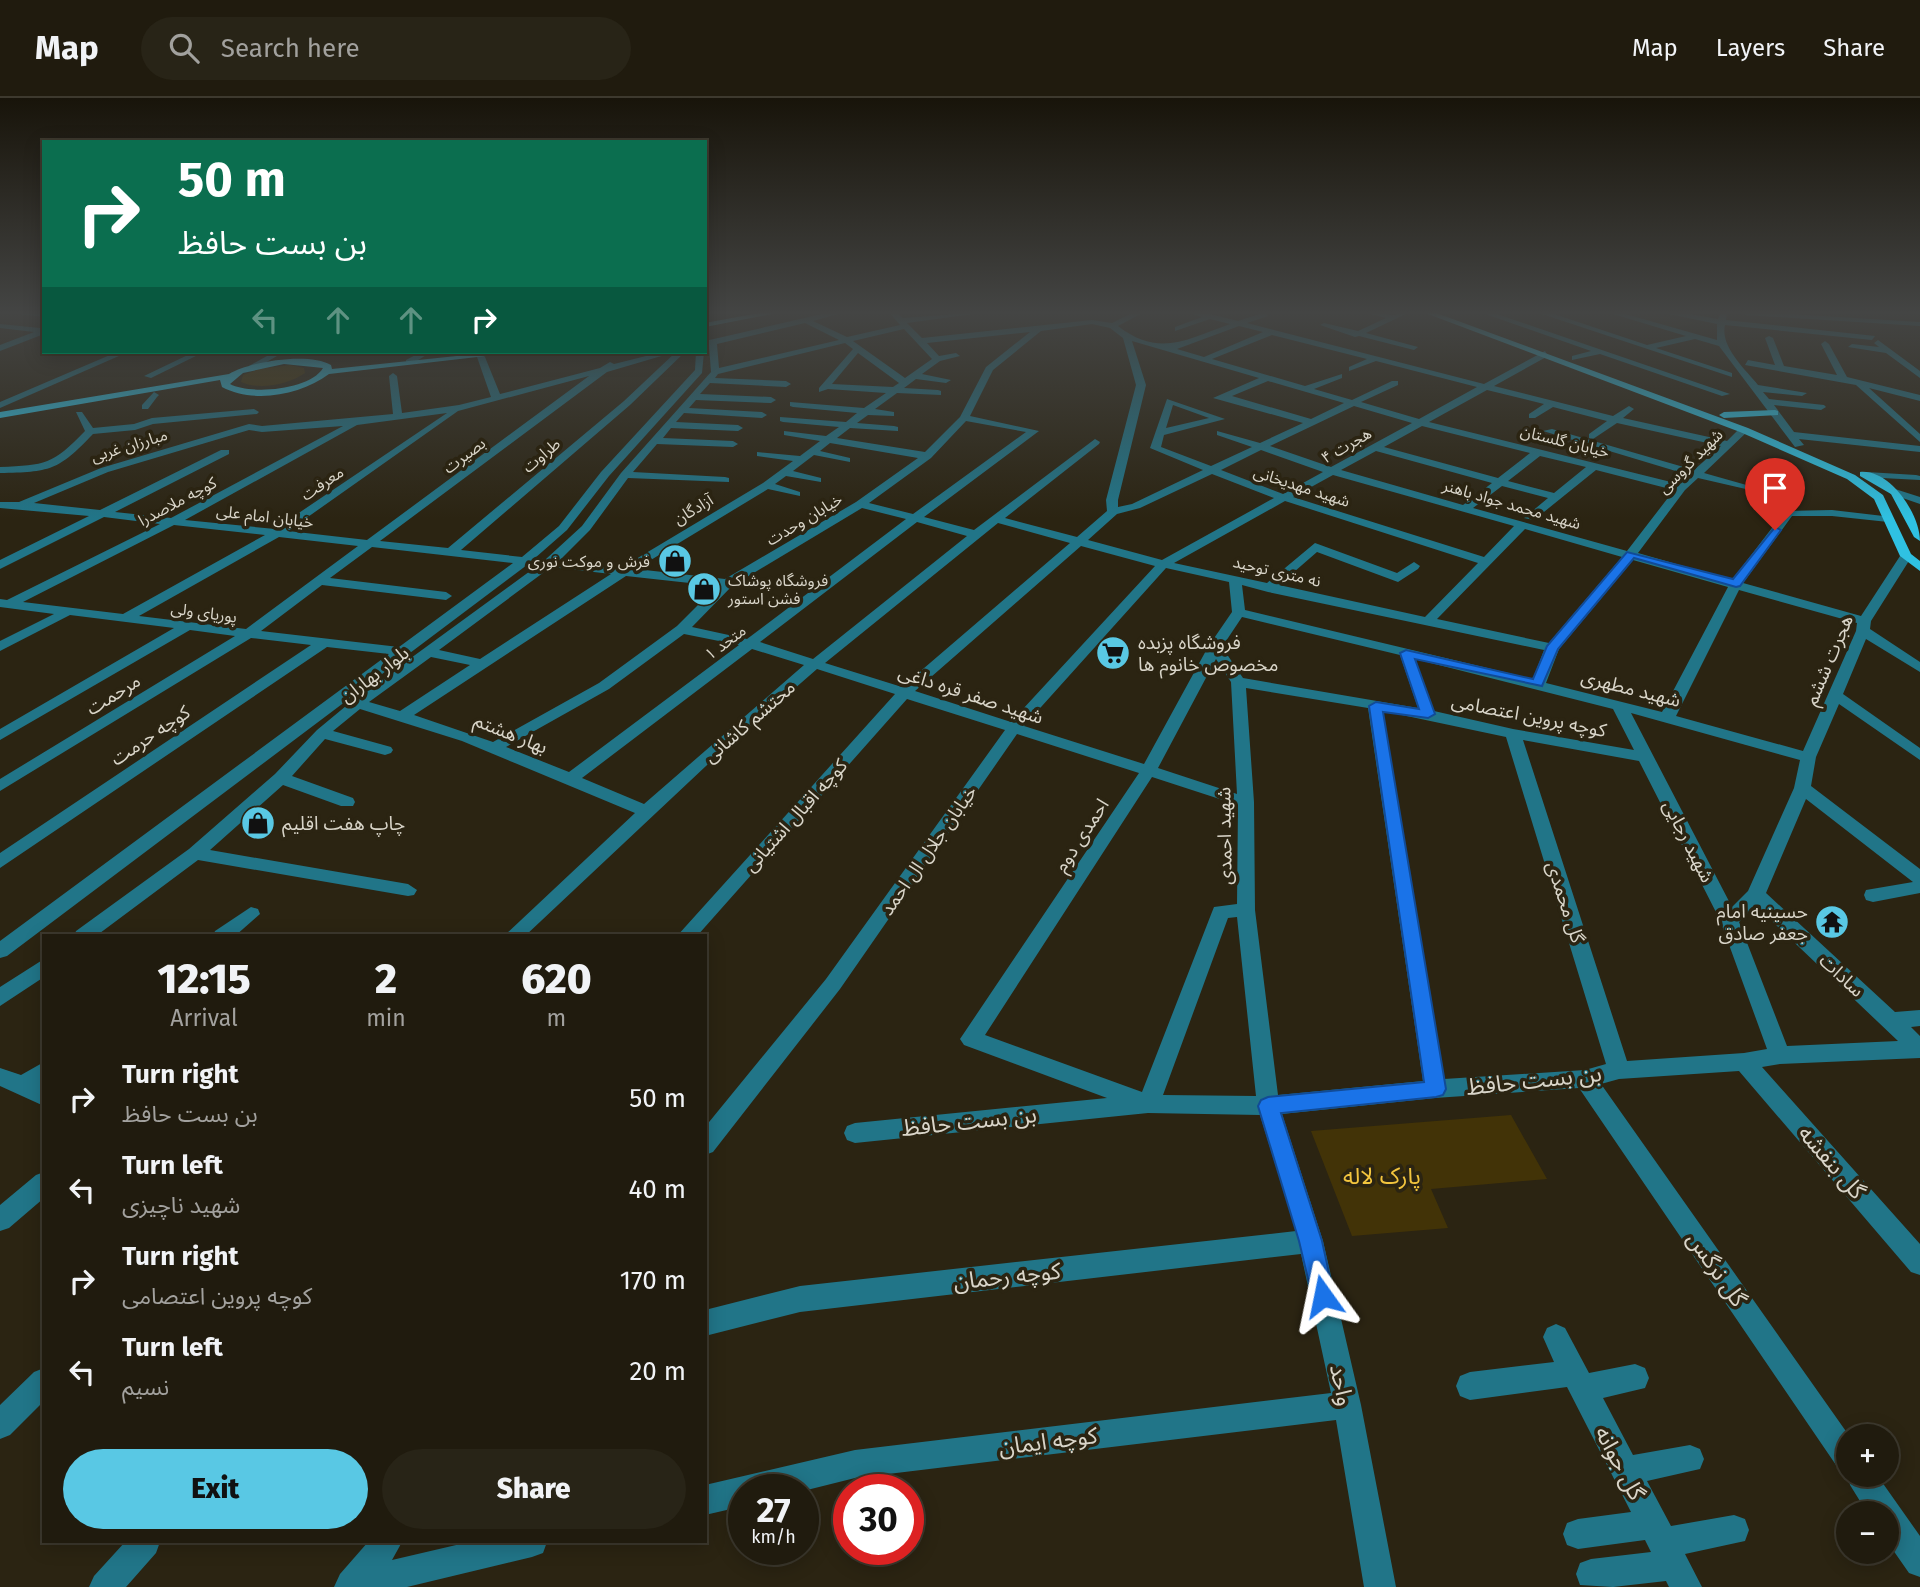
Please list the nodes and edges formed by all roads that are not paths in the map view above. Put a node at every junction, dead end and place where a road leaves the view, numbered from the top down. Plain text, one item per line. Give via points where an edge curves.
1 (57, 380) edge
2 (225, 380) edge
3 (228, 380) edge
4 (311, 380) edge
5 (394, 380) edge
6 (490, 380) edge
7 (559, 380) edge
8 (589, 380) edge
9 (651, 380) edge
10 (690, 380) edge
11 (707, 380) edge
12 (753, 380) edge
13 (830, 380) edge
14 (877, 380) edge
15 (908, 380) edge
16 (983, 380) edge
17 (1140, 380) edge
18 (1263, 380) edge
19 (1273, 380) edge
20 (1328, 380) edge
21 (1464, 380) edge
22 (1495, 380) edge
23 (1614, 380) edge
24 (1634, 380) edge
25 (1687, 380) edge
26 (1750, 380) edge
27 (1850, 380) edge
28 (1857, 382) junction
29 (1395, 383) dead end
30 (786, 384) dead end
31 (1485, 386) junction
32 (1548, 387) dead end
33 (179, 388) junction
34 (1756, 388) junction
35 (1306, 389) junction
36 (260, 393) junction
37 (938, 393) dead end
38 (1802, 393) dead end
39 (1725, 394) dead end
40 (154, 395) junction
41 (887, 396) junction
42 (1223, 396) junction
43 (693, 397) junction
44 (1533, 397) junction
45 (1920, 398) edge
46 (497, 399) junction
47 (913, 399) dead end
48 (771, 400) dead end
49 (1352, 401) junction
50 (1586, 401) dead end
51 (1768, 402) junction
52 (1553, 403) junction
53 (793, 404) dead end
54 (0, 405) edge
55 (145, 407) dead end
56 (1821, 407) dead end
57 (459, 408) junction
58 (902, 408) dead end
59 (1191, 408) junction
60 (1573, 409) junction
61 (1629, 409) dead end
62 (682, 410) junction
63 (254, 412) junction
64 (1775, 413) junction
65 (79, 414) dead end
66 (891, 414) dead end
67 (0, 415) edge
68 (761, 415) dead end
69 (1724, 415) junction
70 (1532, 416) dead end
71 (398, 418) junction
72 (964, 418) junction
73 (783, 419) dead end
74 (1616, 420) junction
75 (358, 422) junction
76 (1309, 422) junction
77 (1418, 422) junction
78 (0, 423) edge
79 (852, 424) junction
80 (667, 425) junction
81 (249, 427) junction
82 (738, 428) dead end
83 (1744, 430) junction
84 (90, 431) junction
85 (1548, 431) dead end
86 (788, 433) dead end
87 (1158, 433) junction
88 (1221, 433) dead end
89 (1593, 436) dead end
90 (832, 438) junction
91 (1920, 439) edge
92 (1796, 440) junction
93 (653, 441) junction
94 (882, 441) dead end
95 (1095, 442) dead end
96 (733, 444) dead end
97 (1728, 444) junction
98 (1256, 447) junction
99 (1373, 447) junction
100 (1920, 449) edge
101 (1540, 451) junction
102 (225, 452) dead end
103 (761, 454) dead end
104 (808, 455) junction
105 (927, 456) junction
106 (846, 460) dead end
107 (1596, 466) junction
108 (0, 470) edge
109 (1209, 471) junction
110 (1331, 471) junction
111 (784, 472) junction
112 (1696, 473) junction
113 (625, 475) junction
114 (1867, 475) junction
115 (1916, 478) dead end
116 (725, 480) dead end
117 (817, 480) dead end
118 (1499, 480) junction
119 (767, 485) junction
120 (1681, 488) junction
121 (1746, 488) dead end
122 (1895, 492) junction
123 (796, 494) dead end
124 (1556, 497) junction
125 (1285, 498) junction
126 (1920, 501) edge
127 (860, 504) junction
128 (0, 505) edge
129 (22, 505) junction
130 (1466, 507) junction
131 (1113, 512) junction
132 (0, 514) edge
133 (102, 514) junction
134 (912, 518) junction
135 (997, 519) junction
136 (1888, 519) junction
137 (174, 521) junction
138 (1527, 521) junction
139 (275, 534) junction
140 (975, 534) junction
141 (1920, 537) edge
142 (1077, 540) junction
143 (371, 544) junction
144 (1443, 547) junction
145 (451, 552) junction
146 (1631, 554) junction
147 (1906, 556) junction
148 (525, 560) junction
149 (550, 562) junction
150 (1487, 562) junction
151 (1163, 564) junction
152 (0, 565) edge
153 (1920, 567) edge
154 (624, 571) junction
155 (1235, 580) junction
156 (321, 582) junction
157 (727, 583) junction
158 (1736, 583) junction
159 (1268, 588) junction
160 (446, 596) dead end
161 (5, 603) edge
162 (1239, 612) junction
163 (65, 613) junction
164 (125, 618) junction
165 (1427, 622) junction
166 (1864, 626) junction
167 (186, 627) junction
168 (682, 629) junction
169 (246, 635) junction
170 (323, 643) junction
171 (752, 644) junction
172 (0, 647) edge
173 (1215, 647) junction
174 (1552, 648) junction
175 (403, 652) junction
176 (429, 653) junction
177 (1406, 653) junction
178 (484, 664) junction
179 (815, 664) junction
180 (1920, 668) edge
181 (1238, 682) junction
182 (1538, 684) junction
183 (904, 693) junction
184 (1834, 694) junction
185 (357, 704) junction
186 (1376, 706) junction
187 (1620, 707) junction
188 (1428, 714) junction
189 (404, 715) junction
190 (1668, 716) junction
191 (1013, 729) junction
192 (322, 733) junction
193 (1513, 734) junction
194 (0, 735) edge
195 (495, 747) junction
196 (385, 750) dead end
197 (1920, 755) edge
198 (1646, 757) junction
199 (1808, 757) junction
200 (1149, 770) junction
201 (281, 778) junction
202 (570, 779) junction
203 (0, 786) edge
204 (1801, 788) junction
205 (346, 802) dead end
206 (1247, 802) junction
207 (646, 811) junction
208 (195, 853) junction
209 (0, 862) edge
210 (1917, 872) edge
211 (1920, 887) edge
212 (408, 890) dead end
213 (1756, 895) junction
214 (1873, 895) dead end
215 (1246, 910) junction
216 (251, 914) dead end
217 (1729, 920) junction
218 (86, 934) edge
219 (225, 934) edge
220 (515, 934) edge
221 (689, 934) edge
222 (0, 951) edge
223 (42, 967) edge
224 (0, 998) edge
225 (1920, 1018) edge
226 (1892, 1021) junction
227 (1920, 1049) edge
228 (1780, 1055) junction
229 (1744, 1062) junction
230 (1619, 1070) junction
231 (42, 1072) edge
232 (0, 1077) edge
233 (1585, 1079) junction
234 (24, 1085) junction
235 (1436, 1089) junction
236 (42, 1096) edge
237 (1148, 1104) junction
238 (1268, 1106) junction
239 (855, 1133) dead end
240 (707, 1142) edge
241 (42, 1185) edge
242 (0, 1220) edge
243 (1311, 1241) junction
244 (1920, 1263) edge
245 (707, 1322) edge
246 (1556, 1337) dead end
247 (1635, 1378) dead end
248 (1576, 1381) junction
249 (42, 1384) edge
250 (1470, 1386) dead end
251 (1347, 1405) junction
252 (0, 1425) edge
253 (1836, 1441) edge
254 (1690, 1459) dead end
255 (1624, 1471) junction
256 (814, 1474) edge
257 (728, 1495) edge
258 (707, 1500) edge
259 (1734, 1530) dead end
260 (1899, 1532) edge
261 (1578, 1534) dead end
262 (144, 1543) edge
263 (386, 1543) edge
264 (528, 1543) edge
265 (1668, 1555) edge
266 (1920, 1562) edge
267 (1591, 1574) dead end
268 (350, 1586) edge
269 (105, 1587) edge
270 (1380, 1587) edge

1 - 54 street
2 - 33 main road
3 - 36 main road via 238,391
4 - 36 main road
5 - 71 street
6 - 46 street
7 - 46 street, مبارزان غربی
8 - 143 street, بصیرت
9 - 145 street, طراوت
10 - 148 street, بلوار بهاران via 563,528
11 - 43 street, بلوار بهاران
12 - 30 street
13 - 41 street via 824,388
14 - 41 street
15 - 41 street, آزادگان
16 - 72 street, خیابان وحدت
17 - 131 street
18 - 42 street
19 - 35 street, خیابان گلستان
20 - 35 street
21 - 31 street
22 - 31 street, هجرت ۴
23 - 83 main road
24 - 69 main road
25 - 39 street
26 - 34 street
27 - 28 street
28 - 45 street
28 - 91 street
29 - 49 street
31 - 44 street
31 - 77 street, هجرت ۴
32 - 44 street
33 - 40 main road
33 - 67 main road
34 - 38 street
34 - 51 street
35 - 49 street, خیابان گلستان
36 - 63 street
37 - 41 street
40 - 55 street
40 - 78 main road
41 - 47 street
41 - 53 street
41 - 58 street
41 - 66 street
41 - 79 street, آزادگان
42 - 59 street
42 - 76 street
43 - 48 street
43 - 62 street, بلوار بهاران
44 - 52 street
46 - 57 street, مبارزان غربی
49 - 76 street
49 - 77 street, خیابان گلستان
50 - 60 street
51 - 56 street
51 - 64 street
52 - 60 street
52 - 70 street
57 - 71 street, مبارزان غربی
57 - 139 street, معرفت
59 - 87 street via 1170,401
59 - 87 street via 1220,419
60 - 74 street
61 - 74 street
62 - 68 street
62 - 80 street, بلوار بهاران
63 - 81 street
63 - 84 street
64 - 69 main road
64 - 92 street
65 - 84 street
69 - 92 main road
71 - 75 street, مبارزان غربی
72 - 105 street, خیابان وحدت
72 - 134 street, متحد ۱ via 1034,430
73 - 79 street
74 - 89 street
74 - 97 street
75 - 81 street, مبارزان غربی
75 - 137 street, کوچه ملاصدرا
76 - 98 street
77 - 99 street, هجرت ۴
77 - 101 street, خیابان گلستان
79 - 90 street, آزادگان
79 - 94 street via 897,426
80 - 82 street
80 - 93 street, بلوار بهاران
81 - 129 street, مبارزان غربی via 122,463
83 - 97 street, شهید گروسی
83 - 136 main road via 1860,483 1879,497
84 - 108 street via 54,466
85 - 112 street
86 - 90 street
87 - 109 street, شهید مهدیخانی via 1155,448
88 - 98 street, شهید محمد جواد باهنر
90 - 104 street, آزادگان
90 - 105 street
92 - 100 street
92 - 114 main road
93 - 96 street
93 - 113 street, بلوار بهاران
95 - 135 street, محتشم کاشانی
97 - 112 street, شهید گروسی
98 - 109 street, کوچه اقبال اشتیانی
98 - 110 street, شهید محمد جواد باهنر
99 - 110 street, هجرت ۴
99 - 118 street
101 - 107 street, خیابان گلستان
101 - 118 street
102 - 133 street
103 - 104 street
104 - 106 street
104 - 111 street, آزادگان
105 - 127 street, خیابان وحدت
107 - 120 street, خیابان گلستان
107 - 124 street
109 - 125 street, شهید مهدیخانی
109 - 131 street, کوچه اقبال اشتیانی via 1136,506
110 - 125 street, هجرت ۴
110 - 130 street, شهید محمد جواد باهنر
111 - 117 street
111 - 119 street, آزادگان
112 - 120 street, شهید گروسی
112 - 121 street
113 - 116 street
113 - 149 street, بلوار بهاران via 586,528
114 - 115 street
114 - 122 main road
118 - 124 street
118 - 130 street
119 - 123 street
119 - 154 street, آزادگان
120 - 146 street, شهید گروسی
122 - 126 street
122 - 141 main road
124 - 138 street
125 - 144 street, شهید مهدیخانی
125 - 151 street, هجرت ۴
127 - 134 street
127 - 157 street, خیابان وحدت
128 - 129 street, خیابان امام علی
129 - 132 street, مبارزان غربی
129 - 133 street, خیابان امام علی
130 - 138 street, شهید محمد جواد باهنر
131 - 142 street, کوچه اقبال اشتیانی
133 - 137 street, خیابان امام علی
133 - 152 street
134 - 140 street
134 - 171 street, متحد ۱
135 - 140 street, محتشم کاشانی
135 - 142 street, نه متری توحید
136 - 147 main road
136 - 158 street via 1789,513
137 - 139 street, خیابان امام علی
137 - 161 street, کوچه ملاصدرا
138 - 146 street, شهید محمد جواد باهنر
138 - 150 street
139 - 143 street, خیابان امام علی
139 - 164 street, معرفت
140 - 179 street, محتشم کاشانی
142 - 151 street, نه متری توحید
142 - 183 street, کوچه اقبال اشتیانی
143 - 145 street, خیابان امام علی
143 - 156 street, بصیرت
144 - 150 street, شهید مهدیخانی
144 - 159 street via 1398,578 1315,547
145 - 148 street, خیابان امام علی
146 - 158 street, شهید محمد جواد باهنر
146 - 174 street, شهید گروسی
147 - 153 main road
147 - 166 street, هجرت ششم
148 - 149 street, خیابان امام علی
148 - 175 street, بلوار بهاران
149 - 154 street, خیابان امام علی
149 - 176 street, بلوار بهاران
150 - 165 street
151 - 155 street, نه متری توحید
151 - 191 street, خیابان جلال ال احمد
154 - 157 street, خیابان امام علی
154 - 178 street, آزادگان
155 - 159 street, نه متری توحید
155 - 162 street
156 - 160 street
156 - 169 street, مرحمت
157 - 168 street, خیابان وحدت
158 - 166 street, شهید محمد جواد باهنر
158 - 190 street
159 - 165 street, نه متری توحید
161 - 163 street, پوریای ولی
162 - 173 street
162 - 177 street, شهید مطهری
163 - 164 street, پوریای ولی
163 - 172 street
164 - 167 street, پوریای ولی
165 - 174 street, نه متری توحید
166 - 180 street, شهید محمد جواد باهنر
166 - 184 street, هجرت ششم
167 - 169 street, پوریای ولی
167 - 194 street
168 - 171 street, شهید صفر قره داغی
168 - 195 street, خیابان وحدت via 604,686
169 - 170 street, پوریای ولی
169 - 203 street, مرحمت
170 - 175 street, پوریای ولی
170 - 209 street, کوچه حرمت
171 - 179 street, شهید صفر قره داغی
171 - 202 street, متحد ۱
173 - 181 street, شهید احمدی
173 - 200 street, احمدی دوم
174 - 182 street, شهید گروسی
175 - 222 street, بلوار بهاران
176 - 178 street
176 - 185 street, بلوار بهاران
177 - 182 street, شهید مطهری
177 - 188 street
178 - 189 street, آزادگان
179 - 183 street, شهید صفر قره داغی
179 - 207 street, محتشم کاشانی
181 - 186 street, کوچه پروین اعتصامی
181 - 206 street, شهید احمدی
182 - 187 street, شهید مطهری
183 - 191 street, شهید صفر قره داغی
183 - 221 street, کوچه اقبال اشتیانی
184 - 197 street
184 - 199 street, هجرت ششم
185 - 189 street, بهار هشتم
185 - 192 street, بلوار بهاران
186 - 188 street, کوچه پروین اعتصامی
186 - 235 street
187 - 190 street, شهید مطهری
187 - 198 street, شهید رجایی
188 - 193 street, کوچه پروین اعتصامی
189 - 195 street, بهار هشتم
190 - 199 street, شهید مطهری
191 - 200 street, شهید صفر قره داغی
191 - 240 street, خیابان جلال ال احمد via 833,984
192 - 196 street
192 - 201 street, بلوار بهاران
193 - 198 street, کوچه پروین اعتصامی
193 - 230 street, گل محمدی
195 - 202 street, بهار هشتم
198 - 217 street, شهید رجایی
199 - 204 street, هجرت ششم
200 - 206 street, شهید صفر قره داغی
200 - 237 street, احمدی دوم via 971,1039
201 - 205 street
201 - 208 street, بلوار بهاران
202 - 207 street, بهار هشتم
204 - 210 street
204 - 213 street
206 - 215 street, شهید احمدی
207 - 220 street, محتشم کاشانی
208 - 212 street
208 - 218 street, بلوار بهاران
211 - 214 street
213 - 217 street
213 - 226 street, سادات
215 - 237 street via 1221,912
215 - 238 street, شهید احمدی
216 - 219 street
217 - 228 street, شهید رجایی
223 - 224 street
225 - 226 street
226 - 227 street, سادات
227 - 228 street, بن بست حافظ
228 - 229 street, بن بست حافظ
229 - 230 street, بن بست حافظ
229 - 244 street, گل بنفشه
230 - 233 street, بن بست حافظ
231 - 234 street
232 - 234 street
233 - 235 street, بن بست حافظ
233 - 253 street, گل نرگس
234 - 236 street
235 - 238 street, بن بست حافظ
237 - 238 street, بن بست حافظ
237 - 239 street, بن بست حافظ
238 - 243 street, واحد
241 - 242 street
243 - 245 street, کوچه رحمان via 800,1299
243 - 251 street, واحد
246 - 248 street, گل جوانه
247 - 248 street
248 - 250 street
248 - 255 street, گل جوانه
249 - 252 street
251 - 256 street, کوچه ایمان via 856,1464
251 - 270 street, واحد
254 - 255 street
255 - 265 street, گل جوانه
257 - 258 street
259 - 265 street
260 - 266 street
261 - 265 street
262 - 269 street
263 - 268 street
264 - 268 street
265 - 267 street

